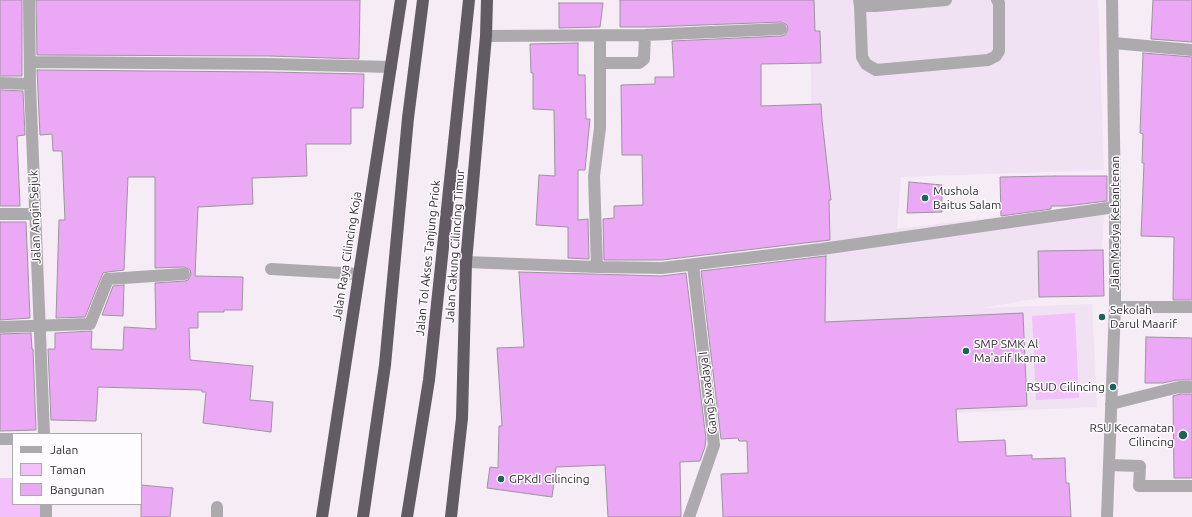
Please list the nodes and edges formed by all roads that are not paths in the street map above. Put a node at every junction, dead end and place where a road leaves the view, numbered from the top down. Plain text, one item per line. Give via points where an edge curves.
1 (29, 0) edge
2 (401, 0) edge
3 (423, 0) edge
4 (469, 0) edge
5 (487, 0) edge
6 (946, 0) edge
7 (997, 0) edge
8 (1112, 0) edge
9 (859, 3) edge
10 (782, 29) dead end
11 (645, 35) junction
12 (486, 36) junction
13 (600, 36) junction
14 (1113, 43) junction
15 (1192, 50) edge
16 (30, 62) junction
17 (601, 63) junction
18 (391, 67) junction
19 (0, 83) edge
20 (30, 84) junction
21 (1115, 207) junction
22 (0, 214) edge
23 (36, 214) junction
24 (466, 262) junction
25 (693, 265) junction
26 (597, 267) junction
27 (272, 269) dead end
28 (184, 274) dead end
29 (359, 274) junction
30 (1115, 307) junction
31 (1192, 307) edge
32 (40, 326) junction
33 (0, 327) edge
34 (1192, 387) edge
35 (1111, 404) junction
36 (44, 433) edge
37 (0, 439) edge
38 (12, 439) edge
39 (1109, 465) junction
40 (1192, 486) edge
41 (46, 505) edge
42 (46, 517) edge
43 (322, 517) edge
44 (362, 517) edge
45 (407, 517) edge
46 (451, 517) edge
47 (689, 517) edge
48 (1107, 517) edge

1 - 16 street, Jalan Angin Sejuk
2 - 18 highway, Jalan Raya Cilincing Koja
3 - 44 highway via 408,118 385,365
4 - 45 highway, Jalan Tol Akses Tanjung Priok via 429,380
5 - 12 highway, Jalan Cakung Cilincing Timur
6 - 9 street via 876,6
7 - 9 street via 999,51 996,56 988,60 876,70 866,64 862,57
8 - 14 street, Jalan Madya Kebantenan
10 - 11 street
11 - 13 street
11 - 17 street via 644,59 640,63
12 - 13 street
12 - 24 highway, Jalan Cakung Cilincing Timur
13 - 17 street
14 - 15 street
14 - 21 street, Jalan Madya Kebantenan
16 - 18 street
16 - 20 street, Jalan Angin Sejuk
17 - 26 street via 600,128 594,176
18 - 29 highway, Jalan Raya Cilincing Koja
19 - 20 street
20 - 23 street, Jalan Angin Sejuk
21 - 25 street
21 - 30 street, Jalan Madya Kebantenan
22 - 23 street
23 - 32 street, Jalan Angin Sejuk
24 - 26 street
24 - 46 highway, Jalan Cakung Cilincing Timur via 462,418
25 - 26 street via 662,268
25 - 47 street, Gang Swadaya I via 714,445
27 - 29 street
28 - 32 street via 108,279 90,324
29 - 43 highway, Jalan Raya Cilincing Koja
30 - 31 street
30 - 35 street, Jalan Madya Kebantenan
32 - 33 street
32 - 36 street, Jalan Angin Sejuk
34 - 35 street via 1179,387
35 - 39 street, Jalan Madya Kebantenan
37 - 38 street
39 - 40 street via 1140,466 1139,486
39 - 48 street, Jalan Madya Kebantenan
41 - 42 street

